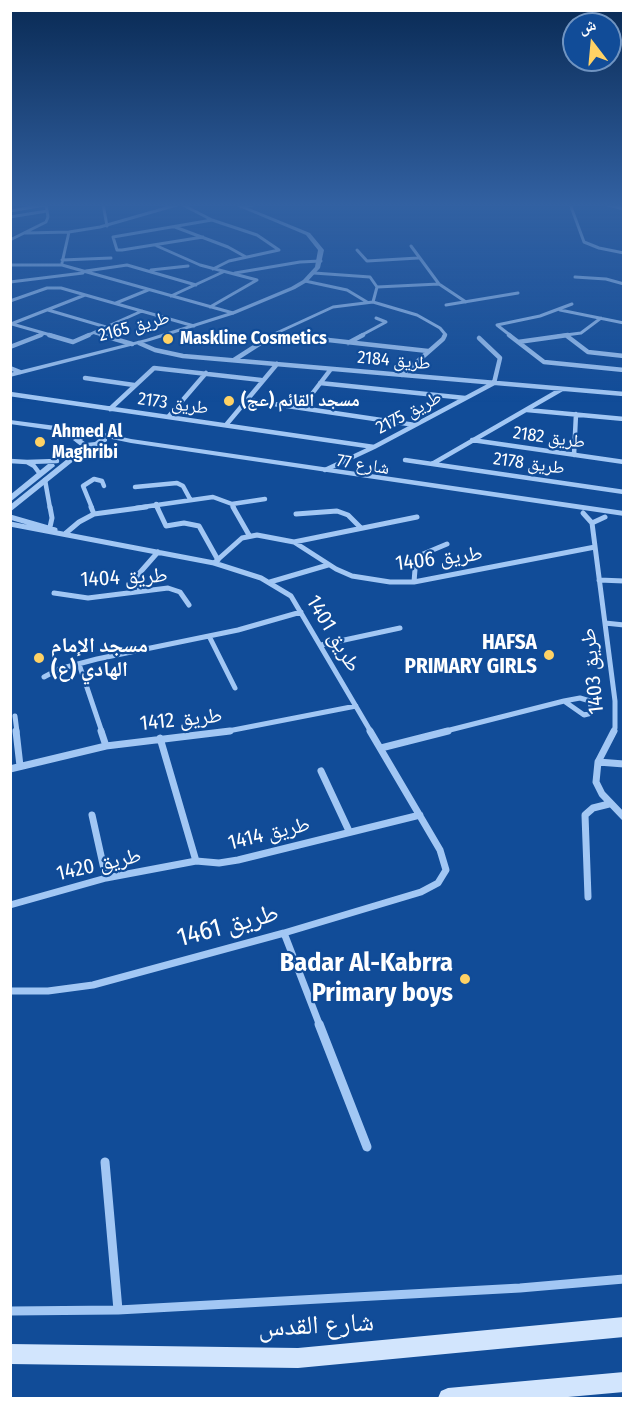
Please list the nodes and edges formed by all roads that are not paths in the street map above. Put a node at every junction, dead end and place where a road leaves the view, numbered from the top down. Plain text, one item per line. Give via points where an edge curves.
1 (80, 270) edge
2 (96, 270) edge
3 (147, 270) edge
4 (216, 270) edge
5 (257, 270) edge
6 (316, 270) edge
7 (427, 270) edge
8 (85, 272) junction
9 (224, 272) junction
10 (314, 273) junction
11 (233, 274) junction
12 (575, 277) dead end
13 (305, 281) junction
14 (10, 282) edge
15 (438, 284) junction
16 (624, 284) edge
17 (196, 285) junction
18 (377, 288) junction
19 (148, 290) junction
20 (518, 293) dead end
21 (86, 295) junction
22 (170, 296) junction
23 (10, 301) edge
24 (367, 302) junction
25 (373, 302) junction
26 (466, 302) junction
27 (116, 304) junction
28 (572, 304) dead end
29 (446, 305) dead end
30 (209, 307) junction
31 (558, 309) junction
32 (48, 310) junction
33 (142, 311) junction
34 (233, 313) junction
35 (376, 318) dead end
36 (601, 318) junction
37 (624, 323) edge
38 (11, 324) edge
39 (194, 326) junction
40 (107, 327) junction
41 (94, 333) junction
42 (43, 334) junction
43 (274, 334) junction
44 (567, 336) junction
45 (479, 338) dead end
46 (148, 340) junction
47 (518, 342) junction
48 (135, 343) junction
49 (348, 343) junction
50 (10, 347) edge
51 (162, 351) junction
52 (428, 351) junction
53 (624, 356) edge
54 (233, 360) junction
55 (277, 364) junction
56 (10, 368) edge
57 (331, 369) junction
58 (624, 370) edge
59 (20, 372) junction
60 (206, 373) junction
61 (10, 375) edge
62 (402, 375) junction
63 (85, 378) dead end
64 (261, 381) junction
65 (320, 383) junction
66 (494, 383) junction
67 (134, 385) junction
68 (563, 389) junction
69 (10, 394) edge
70 (624, 394) edge
71 (466, 398) junction
72 (248, 400) junction
73 (302, 407) junction
74 (110, 409) junction
75 (526, 410) junction
76 (576, 414) junction
77 (169, 417) junction
78 (624, 419) edge
79 (10, 424) edge
80 (226, 425) junction
81 (415, 425) junction
82 (91, 433) junction
83 (101, 435) junction
84 (472, 440) junction
85 (78, 441) junction
86 (95, 444) junction
87 (374, 447) junction
88 (574, 455) junction
89 (57, 460) junction
90 (405, 460) dead end
91 (10, 461) edge
92 (27, 462) junction
93 (624, 462) edge
94 (432, 464) junction
95 (339, 469) junction
96 (42, 477) junction
97 (104, 486) dead end
98 (135, 487) dead end
99 (624, 492) edge
100 (190, 499) junction
101 (265, 499) dead end
102 (10, 500) edge
103 (156, 504) junction
104 (232, 504) junction
105 (10, 510) edge
106 (583, 513) junction
107 (94, 514) junction
108 (296, 514) dead end
109 (624, 514) edge
110 (10, 517) edge
111 (417, 517) dead end
112 (605, 517) junction
113 (624, 519) edge
114 (592, 523) junction
115 (10, 524) edge
116 (50, 528) junction
117 (361, 528) junction
118 (58, 532) junction
119 (66, 533) junction
120 (249, 535) junction
121 (294, 542) junction
122 (447, 544) dead end
123 (595, 547) junction
124 (158, 552) junction
125 (216, 561) junction
126 (328, 565) junction
127 (599, 580) junction
128 (624, 581) edge
129 (270, 582) junction
130 (414, 582) junction
131 (140, 591) junction
132 (54, 593) dead end
133 (189, 605) dead end
134 (301, 612) junction
135 (605, 623) junction
136 (624, 625) edge
137 (400, 628) dead end
138 (209, 636) junction
139 (321, 645) junction
140 (80, 664) junction
141 (44, 677) dead end
142 (235, 688) dead end
143 (564, 701) dead end
144 (615, 701) junction
145 (624, 702) edge
146 (356, 706) junction
147 (15, 716) dead end
148 (160, 738) junction
149 (106, 746) junction
150 (381, 748) junction
151 (598, 762) junction
152 (624, 764) edge
153 (20, 766) junction
154 (10, 769) edge
155 (321, 771) dead end
156 (609, 804) junction
157 (92, 815) dead end
158 (420, 815) junction
159 (624, 817) edge
160 (349, 831) junction
161 (196, 861) junction
162 (446, 870) joint
163 (106, 878) junction
164 (588, 897) dead end
165 (10, 905) edge
166 (284, 933) junction
167 (10, 991) edge
168 (367, 1147) dead end
169 (105, 1162) dead end
170 (624, 1279) edge
171 (118, 1310) junction
172 (10, 1311) edge
173 (624, 1327) edge
174 (10, 1354) edge
175 (624, 1382) edge
176 (448, 1398) edge

1 - 8 street
2 - 8 street
3 - 17 street
4 - 9 street
5 - 11 street
6 - 10 street, طريق 2165
7 - 15 street
8 - 14 street
8 - 19 street
9 - 11 street
9 - 17 street
10 - 13 street, طريق 2165
10 - 18 street via 367,276
11 - 30 street via 257,281
12 - 16 street
13 - 24 street via 347,290
13 - 34 street, طريق 2165
15 - 18 street
15 - 26 street
17 - 22 street
18 - 25 street
19 - 22 street
19 - 27 street
20 - 26 street
21 - 23 street via 52,287
21 - 27 street
21 - 32 street
22 - 30 street
24 - 25 street
24 - 43 street via 333,307
25 - 52 street via 405,310 440,328 445,334 443,339
26 - 29 street
27 - 33 street
28 - 31 street
30 - 34 street
31 - 36 street
31 - 47 street via 497,323
32 - 38 street
32 - 40 street
33 - 39 street
33 - 40 street
34 - 39 street, طريق 2165
35 - 49 street via 386,322
36 - 37 street
36 - 44 street via 585,332
38 - 42 street
39 - 46 street, طريق 2165
40 - 41 street
41 - 42 street via 71,342
41 - 48 street, طريق 2184
42 - 50 street
43 - 49 street
43 - 54 street
44 - 47 street
44 - 53 street via 588,352
45 - 66 street via 500,358
46 - 48 street, طريق 2165
46 - 51 street, طريق 2184
47 - 58 street via 543,362
48 - 51 street, طريق 2184
48 - 59 street, طريق 2165
49 - 52 street
51 - 54 street, طريق 2184
52 - 62 street
54 - 55 street, طريق 2184
55 - 57 street, طريق 2184
55 - 64 street
56 - 59 street
57 - 62 street, طريق 2184
57 - 65 street
59 - 61 street, طريق 2165
60 - 64 street, طريق 2173
60 - 67 street, طريق 2173 via 154,368
60 - 77 street
62 - 66 street, طريق 2184
63 - 67 street, طريق 2173
64 - 72 street
65 - 71 street
65 - 73 street
66 - 68 street, طريق 2184
66 - 71 street, طريق 2175
67 - 74 street, طريق 2173
68 - 70 street, طريق 2184
68 - 75 street, طريق 2178
69 - 74 street, طريق 2173
71 - 81 street, طريق 2175
72 - 73 street
72 - 80 street
73 - 81 street
74 - 77 street, طريق 2173
75 - 76 street
75 - 84 street, طريق 2178
76 - 78 street
76 - 88 street
77 - 80 street, طريق 2173
79 - 82 street
79 - 85 street via 66,434
80 - 87 street, طريق 2173
81 - 87 street, طريق 2175
82 - 83 street, شارع 77
82 - 85 street via 80,436
83 - 86 street via 104,439
83 - 95 street, شارع 77 via 324,470
84 - 88 street, طريق 2182
84 - 94 street, طريق 2178
85 - 86 street, شارع 77
85 - 89 street
86 - 96 street
86 - 106 street, شارع 77 via 130,444
87 - 95 street, طريق 2175
88 - 93 street, طريق 2182
89 - 92 street
89 - 96 street
90 - 94 street, طريق 2178
91 - 92 street
92 - 96 street
94 - 99 street, طريق 2178
95 - 109 street, شارع 77
96 - 102 street
96 - 105 street
96 - 116 street via 52,518
97 - 107 street via 94,479 83,486
98 - 100 street via 172,482 183,486
100 - 103 street
100 - 104 street via 213,497
101 - 104 street
103 - 107 street
103 - 125 street via 166,525 199,526
104 - 120 street
106 - 112 street, شارع 77
106 - 114 street
107 - 119 street
108 - 117 street via 343,512
110 - 116 street, طريق 1401
111 - 117 street, طريق 1406
112 - 113 street, شارع 77
112 - 114 street
114 - 123 street, طريق 1403
115 - 118 street, طريق 1401
116 - 118 street, طريق 1401
117 - 121 street, طريق 1406
118 - 119 street, طريق 1401
119 - 124 street, طريق 1401
120 - 121 street, طريق 1406
120 - 125 street
121 - 126 street, طريق 1406
122 - 130 street via 416,557
123 - 127 street, طريق 1403
123 - 130 street, طريق 1406
124 - 125 street, طريق 1401
124 - 131 street via 136,577
125 - 129 street, طريق 1401
126 - 129 street
126 - 130 street, طريق 1406 via 352,576
127 - 128 street
127 - 135 street, طريق 1403
129 - 134 street, طريق 1401 via 291,596
131 - 132 street, طريق 1404 via 88,598
131 - 133 street, طريق 1404 via 172,589 180,592
134 - 138 street
134 - 139 street, طريق 1401
135 - 136 street
135 - 144 street, طريق 1403
137 - 139 street
138 - 140 street
138 - 142 street
139 - 146 street, طريق 1401
140 - 141 street
140 - 149 street
143 - 150 street
144 - 145 street
144 - 151 street, طريق 1403 via 615,728
146 - 148 street, طريق 1412 via 220,733
146 - 150 street, طريق 1401
147 - 153 street
148 - 149 street, طريق 1412
148 - 161 street
149 - 153 street, طريق 1412
150 - 158 street, طريق 1401
151 - 152 street
151 - 156 street via 596,782
153 - 154 street, طريق 1412
155 - 160 street, طريق 1414
156 - 159 street
156 - 164 street via 593,808 585,815
157 - 163 street
158 - 160 street, طريق 1414
158 - 162 street, طريق 1401 via 440,850
160 - 161 street, طريق 1414 via 238,860
161 - 163 street, طريق 1420
162 - 166 street, طريق 1461 via 438,883 421,892
163 - 165 street, طريق 1420
166 - 167 street, طريق 1461 via 93,985
166 - 168 street
169 - 171 street
170 - 171 street
171 - 172 street
173 - 174 main road, شارع القدس via 298,1358
175 - 176 main road

